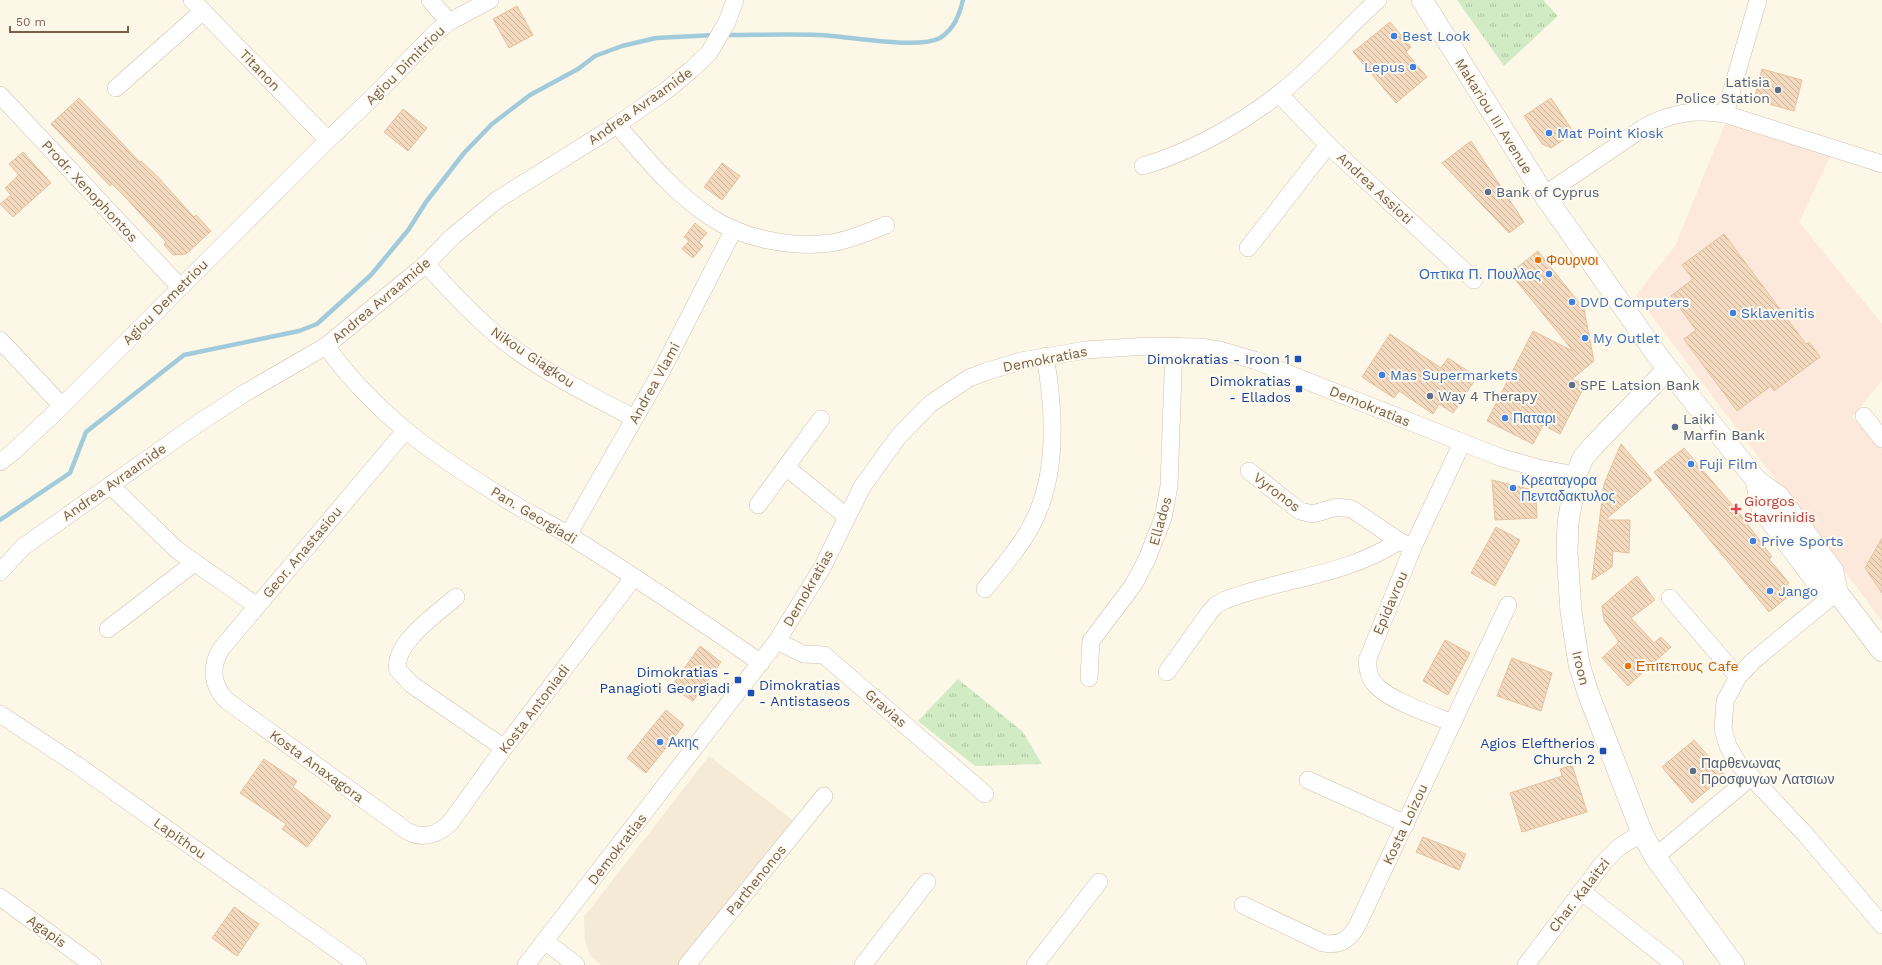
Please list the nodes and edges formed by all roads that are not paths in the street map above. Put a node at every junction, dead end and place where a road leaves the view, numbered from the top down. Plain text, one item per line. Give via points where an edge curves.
1 (430, 0) edge
2 (490, 0) edge
3 (735, 0) edge
4 (1378, 0) edge
5 (1422, 0) edge
6 (1758, 0) edge
7 (197, 5) edge
8 (449, 22) junction
9 (116, 88) dead end
10 (1279, 94) junction
11 (0, 95) edge
12 (1725, 114) junction
13 (617, 125) junction
14 (328, 140) junction
15 (1328, 145) junction
16 (1882, 164) edge
17 (1143, 166) dead end
18 (1544, 195) junction
19 (886, 225) dead end
20 (734, 229) junction
21 (1248, 248) dead end
22 (426, 264) junction
23 (1474, 280) dead end
24 (180, 287) junction
25 (0, 340) edge
26 (326, 346) junction
27 (1174, 346) junction
28 (1044, 356) junction
29 (1668, 369) junction
30 (62, 406) junction
31 (1864, 416) dead end
32 (634, 418) junction
33 (821, 419) dead end
34 (405, 431) junction
35 (1882, 439) edge
36 (1462, 444) junction
37 (0, 462) edge
38 (786, 467) junction
39 (1248, 471) dead end
40 (1576, 475) junction
41 (110, 485) junction
42 (758, 504) dead end
43 (846, 516) junction
44 (568, 535) junction
45 (1406, 544) junction
46 (194, 563) junction
47 (0, 572) edge
48 (634, 577) junction
49 (985, 589) dead end
50 (1837, 592) junction
51 (456, 597) dead end
52 (1670, 598) dead end
53 (1508, 604) dead end
54 (256, 606) junction
55 (108, 629) dead end
56 (777, 641) junction
57 (1882, 651) edge
58 (761, 663) junction
59 (1167, 672) dead end
60 (1738, 677) junction
61 (1089, 678) dead end
62 (214, 681) joint
63 (0, 714) edge
64 (1453, 723) junction
65 (504, 748) junction
66 (1751, 777) junction
67 (1308, 780) dead end
68 (985, 794) dead end
69 (824, 796) dead end
70 (1406, 824) junction
71 (1642, 833) junction
72 (430, 836) joint
73 (1655, 857) junction
74 (927, 882) dead end
75 (1099, 882) dead end
76 (1581, 891) junction
77 (0, 896) edge
78 (1243, 905) dead end
79 (1882, 925) edge
80 (545, 942) junction
81 (93, 965) edge
82 (358, 965) edge
83 (526, 965) edge
84 (576, 965) edge
85 (687, 965) edge
86 (863, 965) edge
87 (1035, 965) edge
88 (1526, 965) edge
89 (1675, 965) edge
90 (1734, 965) edge

1 - 8 street
2 - 8 street, Agiou Dimitriou
3 - 13 street, Andrea Avraamide via 715,44 700,61
4 - 10 street
5 - 18 street, Makariou III Avenue
6 - 12 street
7 - 9 street
7 - 14 street, Titanon
8 - 14 street, Agiou Dimitriou
10 - 15 street, Andrea Assioti
10 - 17 street via 1199,146
11 - 24 street, Prodr. Xenophontos
12 - 16 street
12 - 18 street via 1711,111 1685,112 1659,119
13 - 20 street via 684,196 710,217
13 - 22 street, Andrea Avraamide via 497,200 452,237
14 - 24 street, Agiou Demetriou
15 - 21 street
15 - 23 street, Andrea Assioti
18 - 29 street, Makariou III Avenue
19 - 20 street via 843,240 817,244 775,241
20 - 32 street, Andrea Vlami via 681,335
22 - 26 street, Andrea Avraamide
22 - 32 street, Nikou Giagkou via 471,312 504,341 548,371
24 - 30 street, Agiou Demetriou
25 - 30 street
26 - 34 street, Pan. Georgiadi via 359,387
26 - 41 street, Andrea Avraamide via 245,393
27 - 28 street, Demokratias via 1118,348
27 - 36 street, Demokratias via 1239,355
27 - 61 street, Ellados via 1169,486 1163,518 1134,584 1091,641
28 - 43 street, Demokratias via 969,378 930,404 887,450
28 - 49 street via 1051,389 1053,435 1040,509 1022,541
29 - 40 street, Iroon via 1594,445 1583,458
29 - 50 street, Makariou III Avenue via 1756,480 1779,497 1833,571
30 - 37 street, Agiou Demetriou
31 - 35 street
32 - 44 street, Andrea Vlami
33 - 38 street
34 - 44 street, Pan. Georgiadi via 471,477
34 - 54 street, Geor. Anastasiou
36 - 40 street, Demokratias via 1519,463
36 - 45 street, Epidavrou
38 - 42 street
38 - 43 street
39 - 45 street, Vyronos via 1300,511 1313,514 1337,507 1352,509
40 - 71 street, Iroon via 1568,523 1567,552 1574,638 1588,694
41 - 46 street
41 - 47 street, Andrea Avraamide via 24,547
43 - 56 street, Demokratias via 824,563
44 - 48 street, Pan. Georgiadi
45 - 59 street via 1353,564 1225,600 1216,605
45 - 64 street, Epidavrou via 1370,650 1368,671 1376,686 1384,692
46 - 54 street
46 - 55 street
48 - 58 street, Pan. Georgiadi
48 - 65 street, Kosta Antoniadi
50 - 57 street, Makariou III Avenue
50 - 60 street via 1753,661
51 - 65 street via 405,643 398,654 398,670 406,680
52 - 60 street
53 - 64 street, Kosta Loizou
54 - 62 street, Geor. Anastasiou via 218,655
56 - 58 street, Demokratias
56 - 68 street, Gravias via 803,654 824,655
58 - 80 street, Demokratias
60 - 66 street via 1725,701 1723,729 1732,756
62 - 72 street, Kosta Anaxagora via 218,691 231,704 402,828 416,835
63 - 82 street, Lapithou via 77,765
64 - 70 street, Kosta Loizou
65 - 72 street, Kosta Antoniadi via 450,823
66 - 73 street
66 - 79 street via 1806,835
67 - 70 street
69 - 85 street, Parthenonos
70 - 78 street, Kosta Loizou via 1357,926 1350,937 1342,942 1333,944 1318,941
71 - 73 street, Iroon
71 - 76 street, Char. Kalaitzi via 1612,853
73 - 90 street, Iroon
74 - 86 street
75 - 87 street
76 - 88 street, Char. Kalaitzi
76 - 89 street
77 - 81 street, Agapis
80 - 83 street, Demokratias
80 - 84 street

